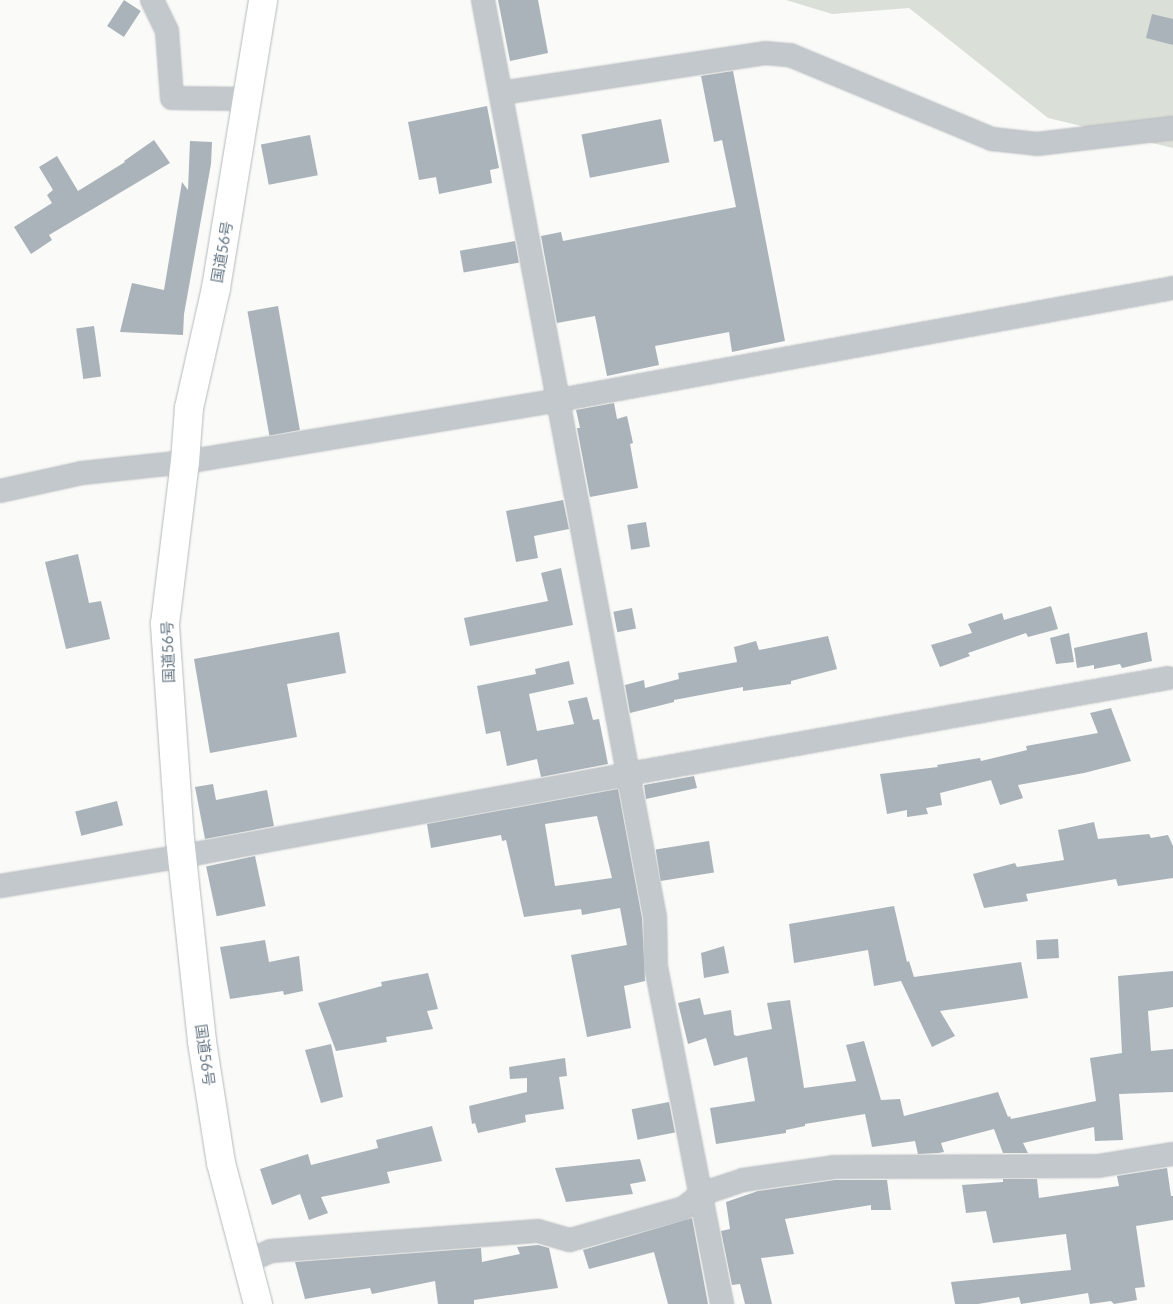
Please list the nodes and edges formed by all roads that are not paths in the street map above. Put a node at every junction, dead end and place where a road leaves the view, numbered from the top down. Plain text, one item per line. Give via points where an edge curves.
1 (152, 0) edge
2 (263, 0) edge
3 (483, 0) edge
4 (501, 93) junction
5 (246, 99) junction
6 (1173, 128) edge
7 (1173, 288) edge
8 (559, 400) junction
9 (185, 462) junction
10 (0, 491) edge
11 (1168, 678) dead end
12 (628, 774) junction
13 (183, 856) junction
14 (0, 886) edge
15 (1173, 1154) edge
16 (701, 1194) junction
17 (245, 1262) junction
18 (258, 1304) edge
19 (722, 1304) edge

1 - 5 street via 167,31 172,98
2 - 5 highway, 国道56号
3 - 4 street
4 - 6 street via 765,53 790,55 992,140 1037,144
4 - 8 street
5 - 9 highway, 国道56号 via 216,288 189,408
7 - 8 street
8 - 9 street
8 - 12 street
9 - 10 street via 82,473
9 - 13 highway, 国道56号 via 165,624
11 - 12 street
12 - 13 street
12 - 16 street via 655,917 656,967
13 - 14 street
13 - 17 highway, 国道56号 via 202,1041 222,1163
15 - 16 street via 1098,1166 834,1167 742,1180
16 - 17 street via 684,1208 570,1240 538,1231 270,1251
16 - 19 street
17 - 18 highway, 国道56号

